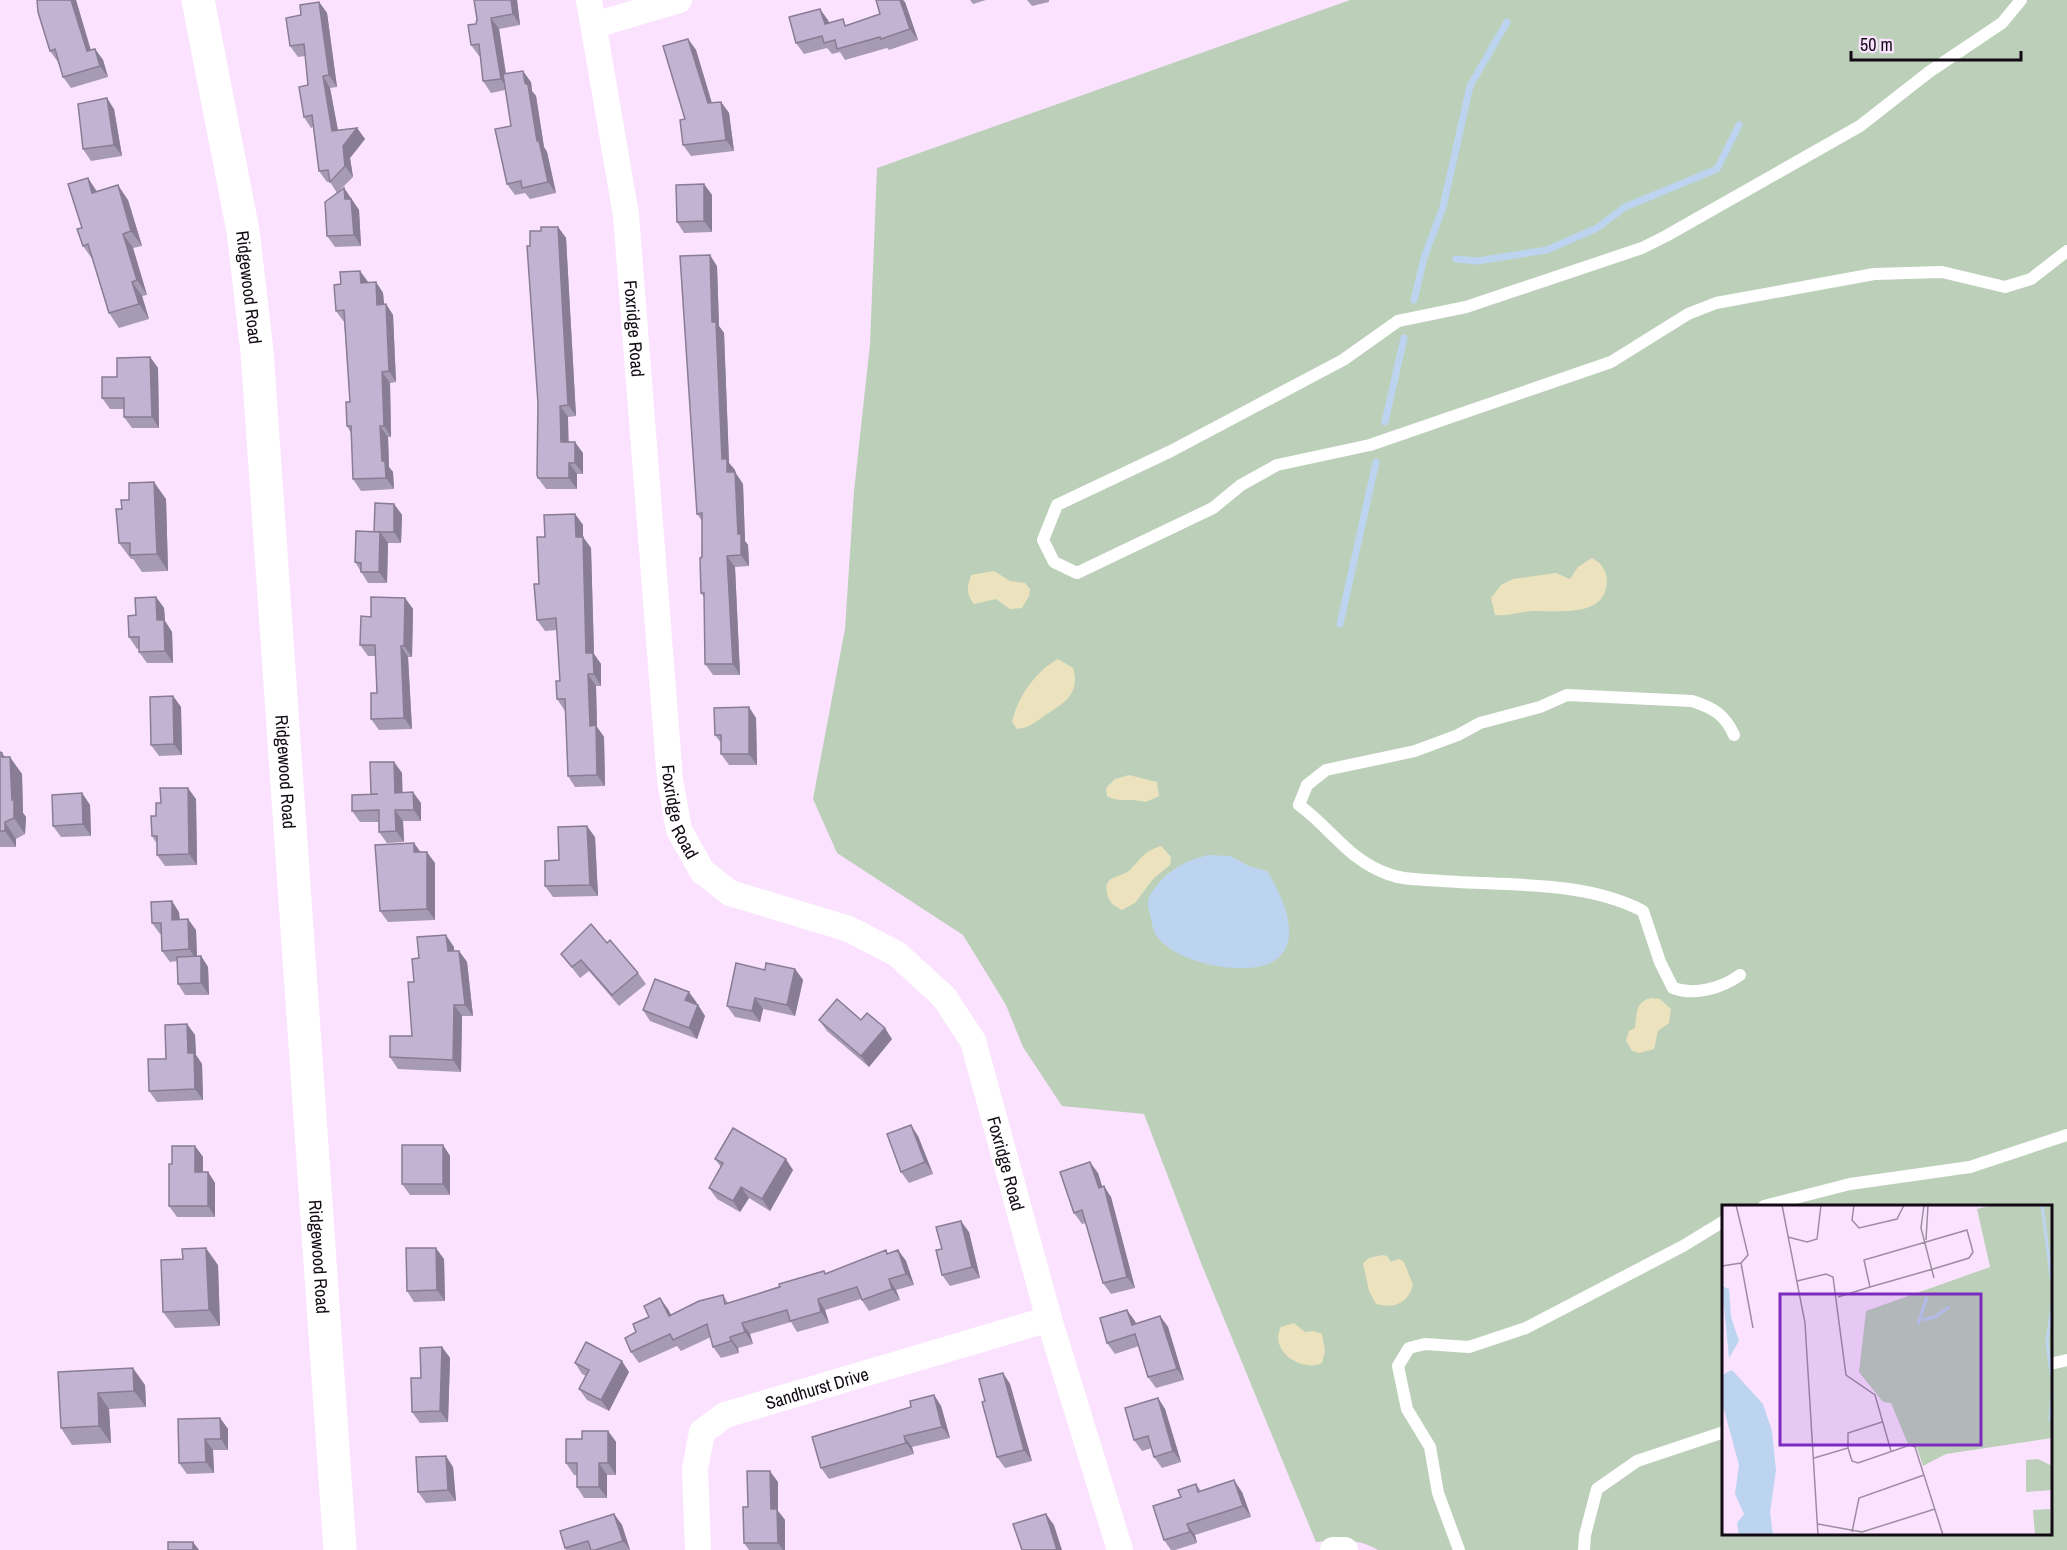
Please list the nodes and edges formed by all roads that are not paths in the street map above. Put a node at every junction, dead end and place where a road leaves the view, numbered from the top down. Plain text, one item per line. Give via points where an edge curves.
1 (198, 0) edge
2 (589, 0) edge
3 (679, 0) edge
4 (2021, 0) edge
5 (595, 25) junction
6 (2067, 251) edge
7 (1734, 735) dead end
8 (1740, 975) dead end
9 (2067, 1135) edge
10 (1768, 1205) edge
11 (1722, 1222) edge
12 (1049, 1319) junction
13 (2067, 1360) edge
14 (2052, 1364) edge
15 (1722, 1433) edge
16 (340, 1550) edge
17 (698, 1550) edge
18 (1120, 1550) edge
19 (1333, 1550) edge
20 (1345, 1550) edge
21 (1459, 1550) edge
22 (1584, 1550) edge

1 - 16 main road, Ridgewood Road via 243,231 251,293
2 - 5 street, Foxridge Road
3 - 5 street
4 - 6 lane via 2002,23 1929,72 1860,126 1666,236 1642,248 1466,307 1398,321 1343,360 1171,451 1057,505 1043,540 1054,562 1077,573 1213,508 1241,485 1277,465 1370,445 1611,362 1688,314 1716,303 1874,274 1942,272 2005,288 2031,279
5 - 12 street, Foxridge Road via 626,215 670,780 679,830 702,871 730,893 849,929 897,954 944,997 973,1041
7 - 8 lane via 1727,720 1711,707 1692,701 1567,695 1540,708 1480,723 1415,751 1326,770 1307,784 1299,805 1339,844 1390,875 1559,889 1614,898 1633,906 1643,911 1665,976 1673,988 1683,992 1707,990
9 - 10 lane via 1970,1167 1850,1184
11 - 21 lane via 1526,1328 1469,1347 1425,1344 1409,1348 1398,1366 1407,1409 1430,1447 1438,1493
12 - 17 street, Sandhurst Drive via 725,1415 702,1432 695,1468
12 - 18 street, Foxridge Road
13 - 14 lane
15 - 22 lane via 1637,1461 1597,1489
19 - 20 street

